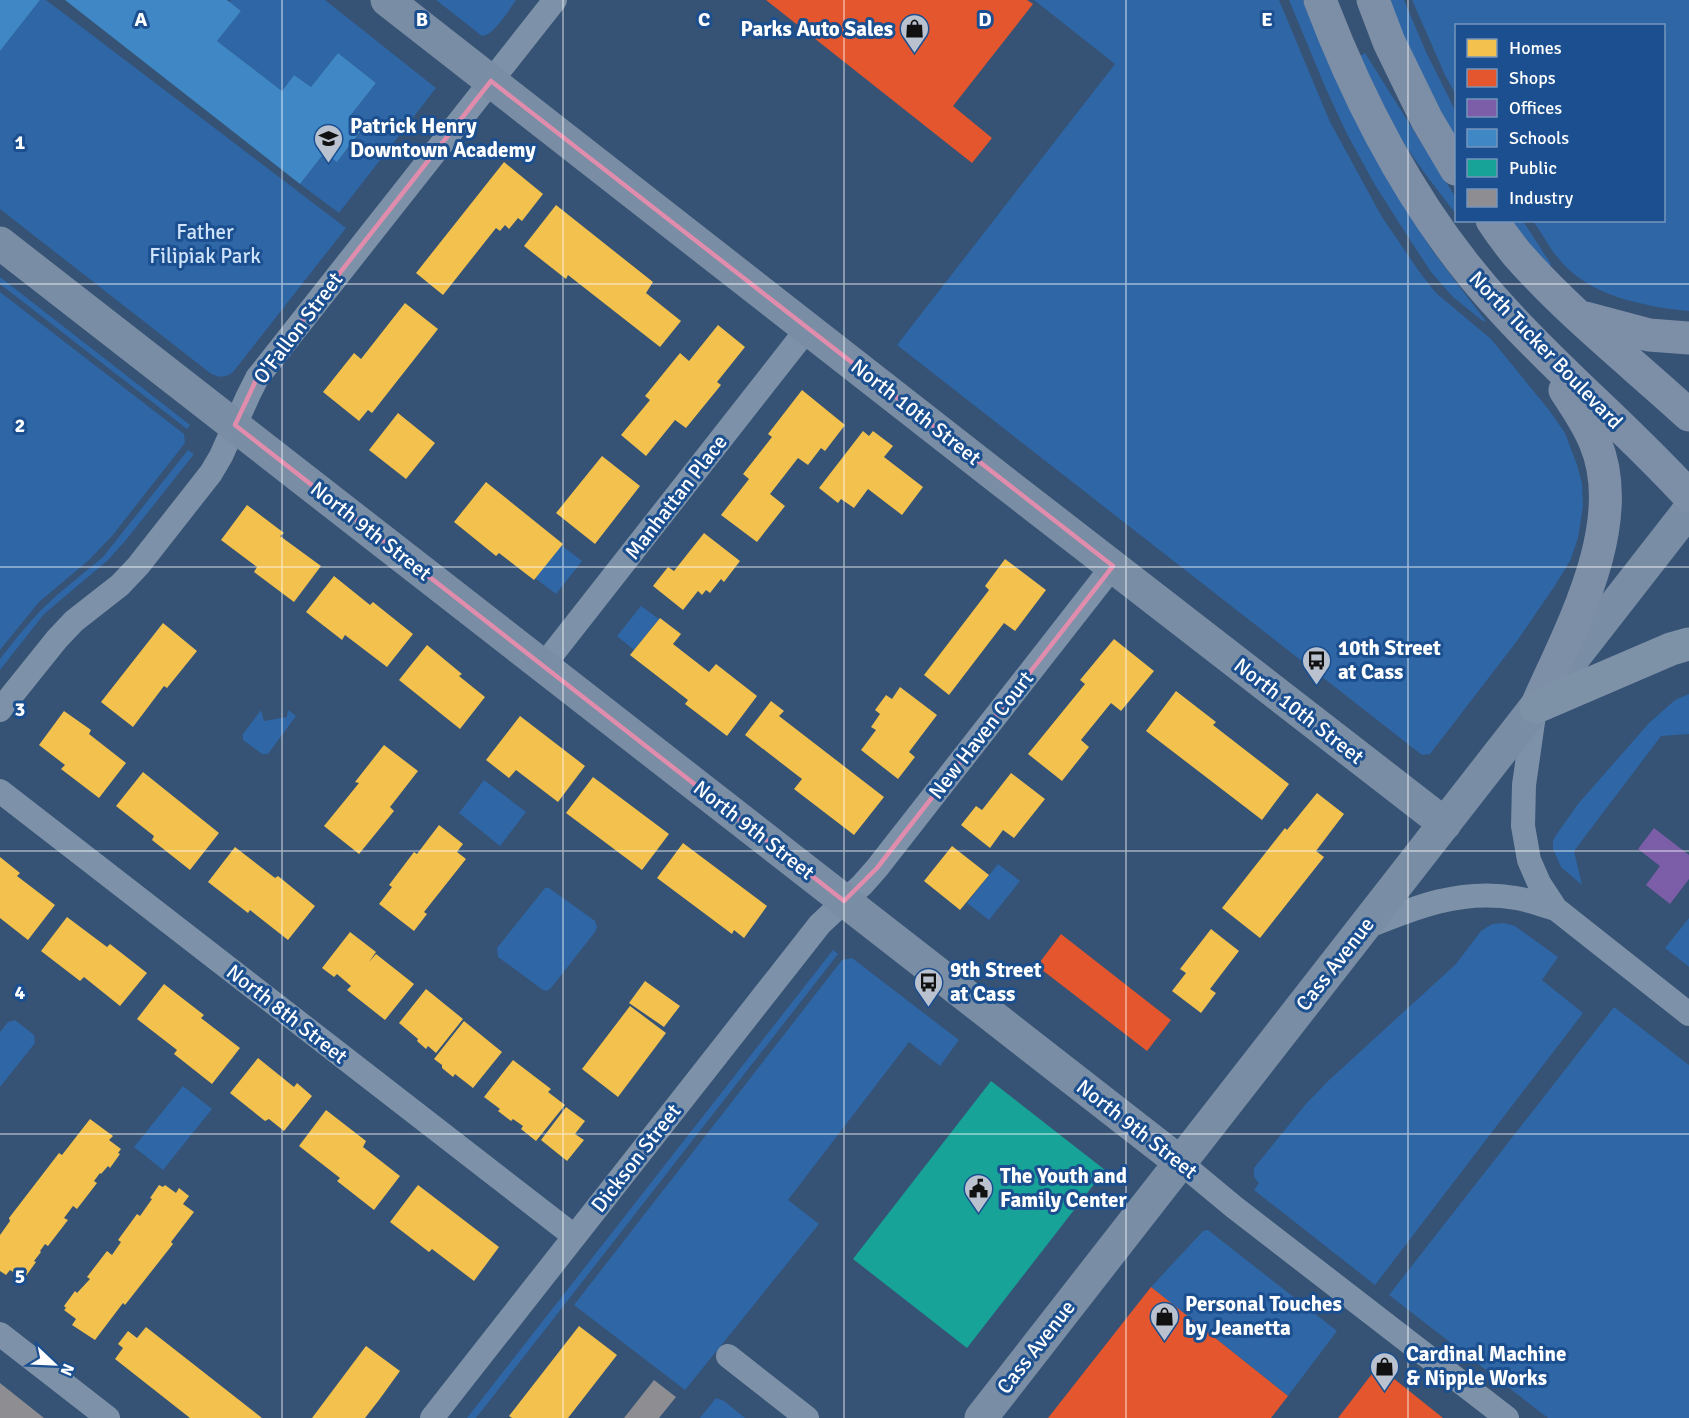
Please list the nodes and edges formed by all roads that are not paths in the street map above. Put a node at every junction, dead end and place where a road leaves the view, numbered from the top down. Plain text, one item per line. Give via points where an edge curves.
1 (387, 0) edge
2 (555, 0) edge
3 (1320, 0) edge
4 (1373, 0) edge
5 (491, 81) junction
6 (1455, 167) edge
7 (1494, 222) edge
8 (0, 243) edge
9 (1579, 317) junction
10 (808, 328) junction
11 (1689, 338) edge
12 (1539, 348) junction
13 (1689, 415) edge
14 (235, 425) junction
15 (1689, 496) edge
16 (1689, 510) edge
17 (1113, 566) junction
18 (1689, 644) edge
19 (543, 666) junction
20 (1536, 707) junction
21 (0, 710) edge
22 (0, 791) edge
23 (1445, 824) junction
24 (844, 901) junction
25 (1556, 909) junction
26 (1362, 929) junction
27 (1689, 1014) edge
28 (1180, 1163) junction
29 (574, 1236) junction
30 (0, 1334) edge
31 (728, 1356) dead end
32 (108, 1418) edge
33 (432, 1418) edge
34 (807, 1418) edge
35 (981, 1418) edge
36 (1508, 1418) edge

1 - 5 street, North 10th Street
2 - 5 street, O'Fallon Street
3 - 12 main road, North Tucker Boulevard via 1372,122 1425,212 1501,309
4 - 6 main road via 1427,120
5 - 10 street, North 10th Street
5 - 14 street, O'Fallon Street via 257,378
7 - 9 main road via 1522,259
8 - 14 street, North 9th Street
9 - 11 main road via 1649,334
9 - 13 main road
10 - 17 street, North 10th Street
10 - 19 street, Manhattan Place
12 - 15 main road, North Tucker Boulevard
12 - 20 main road via 1596,442 1606,506 1586,591
14 - 19 street, North 9th Street
14 - 21 street, O'Fallon Street via 211,473 138,566 74,621
16 - 20 street, Cass Avenue
17 - 23 street, North 10th Street
17 - 24 street, New Haven Court via 877,868
18 - 20 highway
19 - 24 street, North 9th Street
20 - 23 street, Cass Avenue
20 - 25 street via 1524,785 1523,826 1534,872
22 - 29 street, North 8th Street
23 - 26 street, Cass Avenue
24 - 28 street, North 9th Street
24 - 29 street, Dickson Street via 820,924
25 - 26 street via 1514,897 1452,897
25 - 27 street
26 - 28 street, Cass Avenue
28 - 35 street, Cass Avenue
28 - 36 street, North 9th Street
29 - 33 street, Dickson Street
30 - 32 street
31 - 34 street

